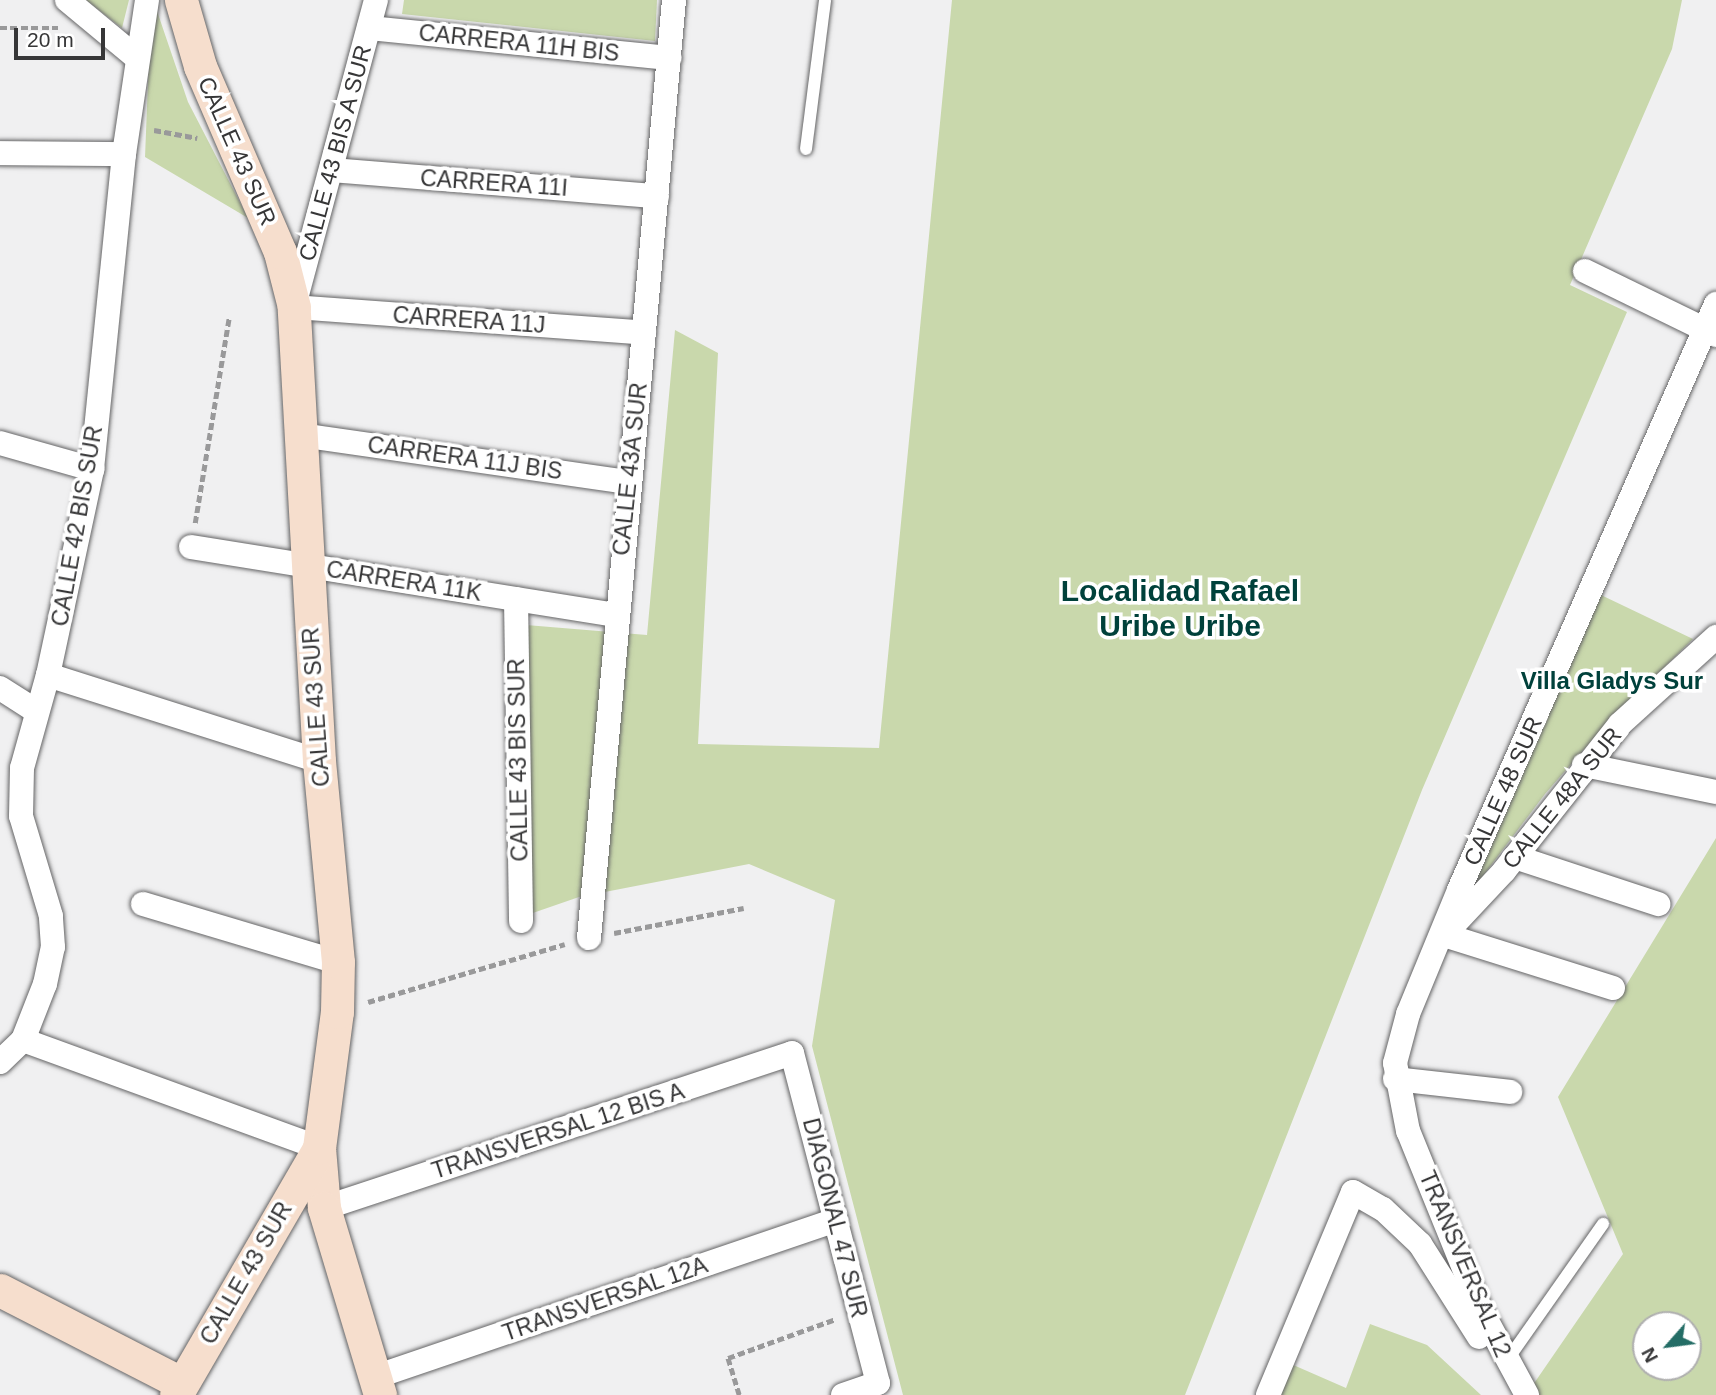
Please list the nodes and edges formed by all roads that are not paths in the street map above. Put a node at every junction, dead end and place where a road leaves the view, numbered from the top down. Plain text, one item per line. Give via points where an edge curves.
1 (67, 0) edge
2 (147, 0) edge
3 (181, 0) edge
4 (376, 0) edge
5 (674, 0) edge
6 (825, 0) edge
7 (369, 28) junction
8 (136, 57) junction
9 (670, 58) junction
10 (806, 149) dead end
11 (0, 153) edge
12 (124, 154) junction
13 (331, 170) junction
14 (657, 195) junction
15 (1585, 271) dead end
16 (1716, 304) edge
17 (294, 307) junction
18 (1711, 332) edge
19 (644, 333) junction
20 (301, 435) junction
21 (0, 443) edge
22 (92, 469) junction
23 (629, 482) junction
24 (191, 547) road end
25 (308, 566) junction
26 (516, 599) junction
27 (616, 615) junction
28 (1716, 637) edge
29 (48, 675) junction
30 (0, 688) edge
31 (36, 711) junction
32 (319, 761) junction
33 (1584, 765) junction
34 (1716, 792) edge
35 (1515, 857) junction
36 (143, 904) dead end
37 (1658, 904) dead end
38 (521, 921) dead end
39 (1444, 935) junction
40 (589, 938) road end
41 (338, 962) junction
42 (1613, 988) dead end
43 (23, 1040) junction
44 (792, 1053) joint
45 (0, 1062) edge
46 (1395, 1079) junction
47 (1510, 1092) dead end
48 (1408, 1131) joint
49 (319, 1147) junction
50 (324, 1208) junction
51 (836, 1220) junction
52 (1603, 1224) dead end
53 (0, 1290) edge
54 (1506, 1363) junction
55 (377, 1386) edge
56 (178, 1389) edge
57 (843, 1395) edge
58 (1268, 1395) edge
59 (1526, 1395) edge

1 - 8 street
2 - 8 street, CALLE 42 BIS SUR
3 - 17 street, CALLE 43 SUR via 200,66 280,252
4 - 7 street, CALLE 43 BIS A SUR
5 - 9 street, CALLE 43A SUR
6 - 10 lane
7 - 9 street, CARRERA 11H BIS
7 - 13 street, CALLE 43 BIS A SUR
8 - 12 street, CALLE 42 BIS SUR
9 - 14 street, CALLE 43A SUR
11 - 12 street
12 - 22 street, CALLE 42 BIS SUR
13 - 14 street, CARRERA 11I
13 - 17 street, CALLE 43 BIS A SUR
14 - 19 street, CALLE 43A SUR
15 - 18 street
16 - 18 street, CALLE 48 SUR
17 - 19 street, CARRERA 11J
17 - 20 street, CALLE 43 SUR
18 - 39 street, CALLE 48 SUR via 1459,890
19 - 23 street, CALLE 43A SUR
20 - 23 street, CARRERA 11J BIS
20 - 25 street, CALLE 43 SUR
21 - 22 street
22 - 29 street, CALLE 42 BIS SUR
23 - 27 street, CALLE 43A SUR
24 - 25 street, CARRERA 11K
25 - 26 street, CARRERA 11K
25 - 32 street, CALLE 43 SUR
26 - 27 street, CARRERA 11K
26 - 38 street, CALLE 43 BIS SUR
27 - 40 street, CALLE 43A SUR
28 - 33 street, CALLE 48A SUR via 1620,724
29 - 31 street, CALLE 42 BIS SUR
29 - 32 street
30 - 31 street
31 - 43 street, CALLE 42 BIS SUR via 22,768 22,816 51,916 54,947 46,984
32 - 41 street, CALLE 43 SUR
33 - 34 street
33 - 35 street, CALLE 48A SUR
35 - 37 street
35 - 39 street, CALLE 48A SUR
36 - 41 street
39 - 42 street
39 - 46 street, CALLE 48 SUR via 1408,1014
41 - 49 street, CALLE 43 SUR via 337,1012
43 - 45 street
43 - 49 street
44 - 50 street, TRANSVERSAL 12 BIS A
44 - 51 street, DIAGONAL 47 SUR
46 - 47 street
46 - 48 street, CALLE 48 SUR
48 - 54 street, TRANSVERSAL 12
49 - 50 street
49 - 56 street, CALLE 43 SUR
50 - 55 street
51 - 55 street, TRANSVERSAL 12A
51 - 57 street, DIAGONAL 47 SUR via 878,1383
52 - 54 lane
53 - 56 street
54 - 59 street, TRANSVERSAL 12
58 - 59 street via 1353,1192 1383,1209 1420,1244 1475,1331

